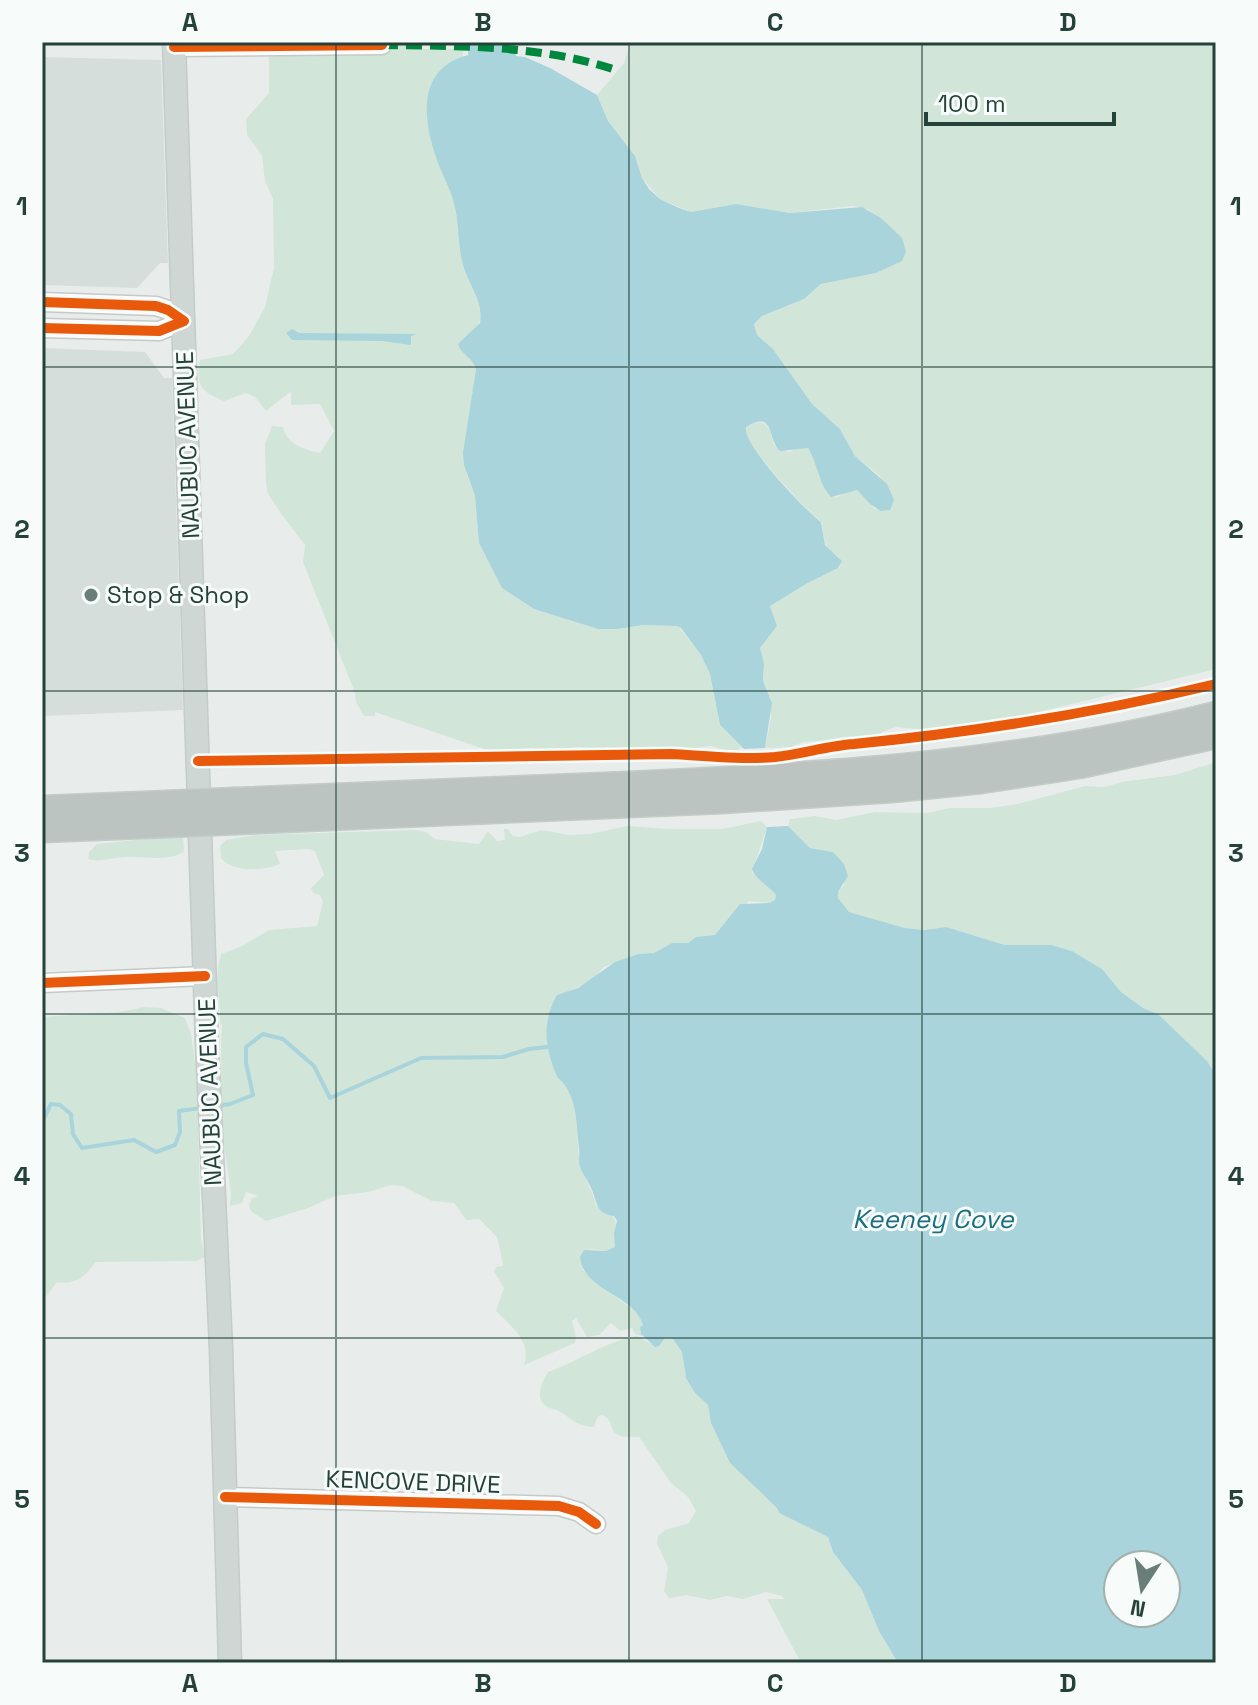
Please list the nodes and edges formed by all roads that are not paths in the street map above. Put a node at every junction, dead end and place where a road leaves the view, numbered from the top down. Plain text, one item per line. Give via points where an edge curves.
1 (174, 45) edge
2 (382, 45) dead end
3 (42, 302) edge
4 (184, 321) junction
5 (42, 328) edge
6 (1216, 715) edge
7 (1216, 735) edge
8 (42, 809) edge
9 (236, 811) junction
10 (168, 814) junction
11 (42, 829) edge
12 (205, 976) junction
13 (42, 983) edge
14 (225, 1497) junction
15 (596, 1524) dead end
16 (230, 1663) edge

1 - 2 street
1 - 4 main road, NAUBUC AVENUE
3 - 4 street via 156,306
4 - 5 street via 151,332
4 - 12 main road, NAUBUC AVENUE
6 - 9 highway via 1089,743 908,768
7 - 9 highway via 1058,768 892,789 748,799
8 - 10 highway
9 - 10 highway, bridge
10 - 11 highway
12 - 13 street
12 - 14 main road, NAUBUC AVENUE
14 - 15 street, KENCOVE DRIVE via 559,1506
14 - 16 main road, NAUBUC AVENUE

